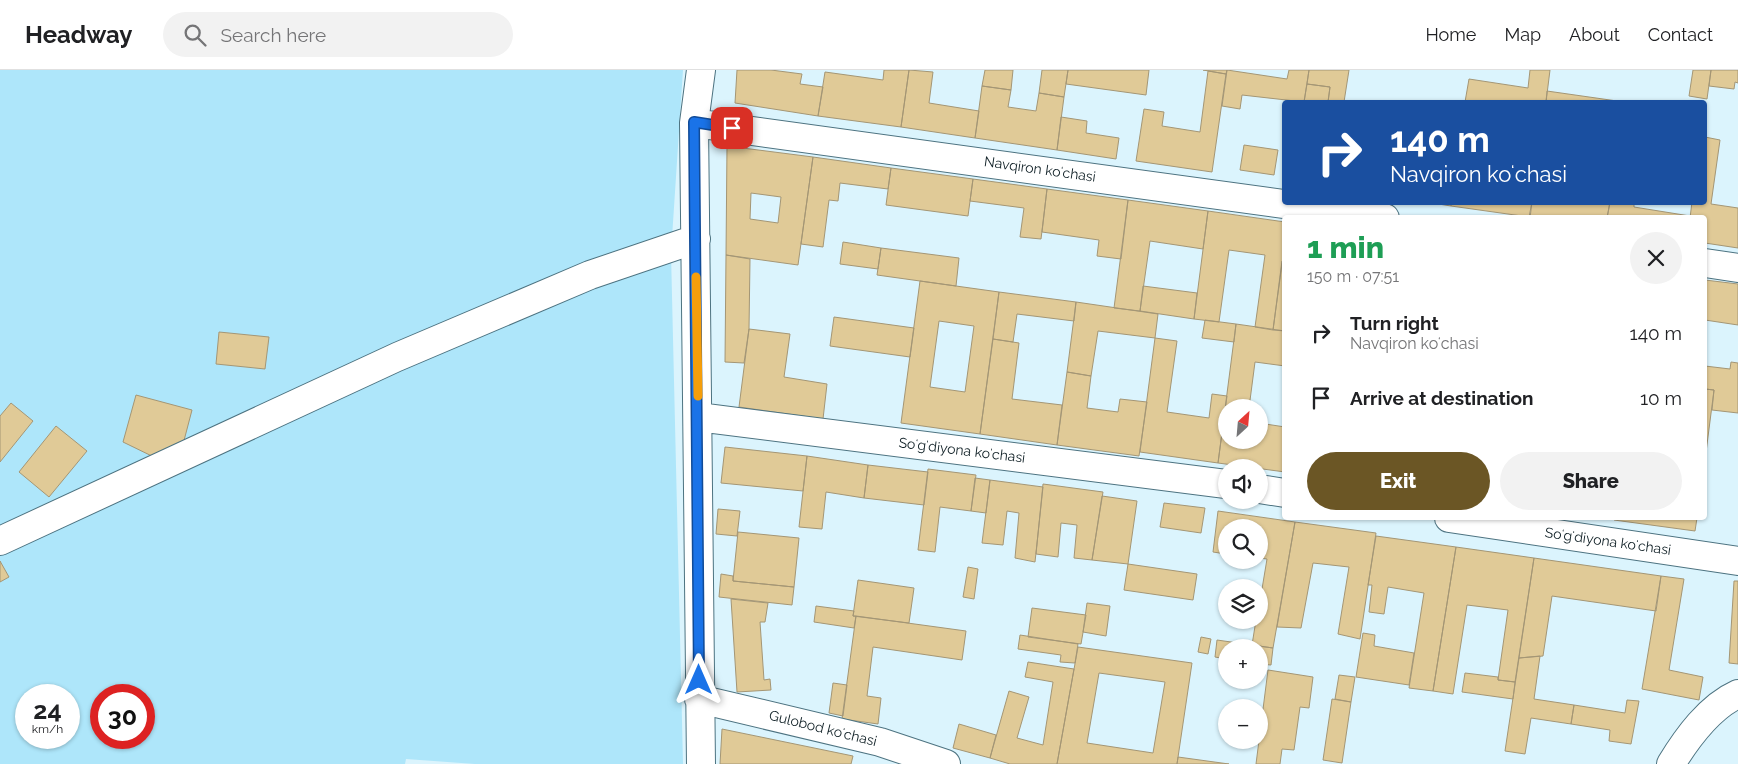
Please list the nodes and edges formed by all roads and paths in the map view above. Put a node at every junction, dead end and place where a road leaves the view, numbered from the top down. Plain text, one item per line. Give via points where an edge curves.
1 (701, 70) edge
2 (694, 122) junction
3 (1282, 204) edge
4 (1291, 205) edge
5 (1362, 215) edge
6 (696, 239) junction
7 (1707, 263) edge
8 (1738, 268) edge
9 (698, 418) junction
10 (1218, 483) edge
11 (1268, 490) edge
12 (1282, 493) edge
13 (1463, 520) edge
14 (0, 540) edge
15 (1738, 560) edge
16 (1738, 694) edge
17 (699, 699) junction
18 (701, 764) edge
19 (946, 764) edge
20 (1671, 764) edge

1 - 2 street
2 - 3 street, Navqiron koʻchasi
2 - 6 street
4 - 5 street, Navqiron koʻchasi
6 - 9 street
6 - 14 street via 590,275 397,357
7 - 8 street
9 - 10 street, Soʻgʻdiyona koʻchasi
9 - 17 street
11 - 12 street
13 - 15 street, Soʻgʻdiyona koʻchasi
16 - 20 street via 1694,730
17 - 18 street
17 - 19 street, Gulobod koʻchasi via 880,742

